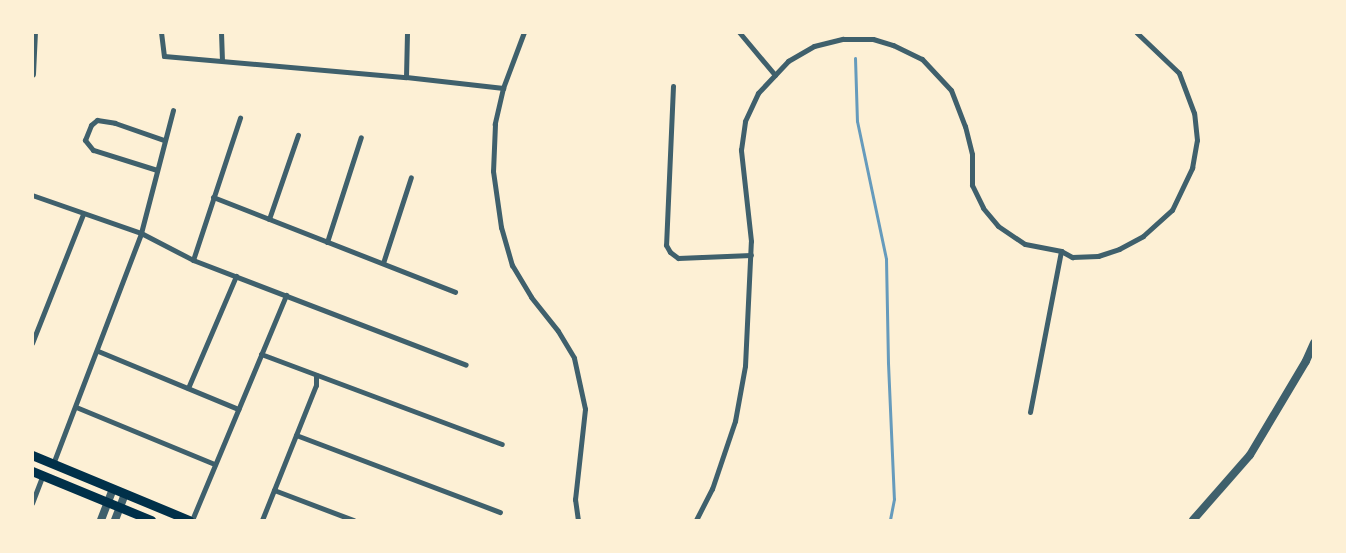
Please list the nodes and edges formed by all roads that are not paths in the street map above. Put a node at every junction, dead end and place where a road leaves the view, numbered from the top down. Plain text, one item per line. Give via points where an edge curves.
1 (34, 32) edge
2 (161, 32) edge
3 (222, 32) edge
4 (407, 32) edge
5 (518, 32) edge
6 (739, 32) edge
7 (1136, 32) edge
8 (524, 33) edge
9 (222, 60) junction
10 (32, 74) edge
11 (775, 75) junction
12 (406, 77) junction
13 (673, 86) dead end
14 (503, 88) junction
15 (173, 110) dead end
16 (240, 118) dead end
17 (298, 135) dead end
18 (360, 137) dead end
19 (164, 140) junction
20 (157, 170) junction
21 (411, 177) dead end
22 (32, 195) edge
23 (213, 197) junction
24 (83, 214) junction
25 (269, 219) junction
26 (141, 233) junction
27 (327, 242) junction
28 (1061, 251) junction
29 (751, 255) junction
30 (193, 260) junction
31 (383, 263) junction
32 (236, 276) junction
33 (455, 292) dead end
34 (286, 295) junction
35 (32, 343) edge
36 (1314, 343) edge
37 (98, 351) junction
38 (261, 354) junction
39 (466, 365) dead end
40 (316, 375) junction
41 (188, 388) junction
42 (76, 408) junction
43 (238, 409) junction
44 (1030, 412) dead end
45 (296, 435) junction
46 (502, 444) dead end
47 (32, 455) edge
48 (54, 464) junction
49 (214, 464) junction
50 (32, 471) edge
51 (43, 475) junction
52 (113, 489) junction
53 (274, 490) junction
54 (125, 494) junction
55 (108, 502) junction
56 (32, 503) edge
57 (120, 507) junction
58 (500, 512) dead end
59 (101, 520) edge
60 (115, 520) edge
61 (151, 520) edge
62 (188, 520) edge
63 (192, 520) edge
64 (262, 520) edge
65 (353, 520) edge
66 (578, 520) edge
67 (696, 520) edge
68 (1193, 520) edge

1 - 10 street
2 - 9 street via 164,56
3 - 9 street
4 - 12 street
5 - 8 street
6 - 11 street
7 - 28 street via 1179,73 1187,91 1197,140 1192,168 1172,210 1143,236 1098,256 1072,257
8 - 14 street
9 - 12 street
11 - 28 street via 788,61 814,46 843,39 873,39 922,59 951,90 972,154 972,185 983,208 998,226 1025,244
11 - 29 street via 758,93 746,121 741,150
12 - 14 street
13 - 29 street via 666,246 678,258
14 - 66 street via 495,124 493,171 501,226 512,265 574,358 585,410 575,499
15 - 19 street
16 - 23 street
17 - 25 street
18 - 27 street
19 - 20 street
19 - 20 street via 97,120 91,125 85,140 93,150
20 - 26 street
21 - 31 street
22 - 24 street
23 - 25 street
23 - 30 street
24 - 26 street
24 - 35 street
25 - 27 street
26 - 30 street
26 - 37 street
27 - 31 street
28 - 44 street
29 - 67 street via 746,366 735,421 712,489
30 - 32 street
31 - 33 street
32 - 34 street
32 - 41 street
34 - 38 street
34 - 39 street
36 - 68 street via 1250,455
37 - 41 street
37 - 42 street
38 - 40 street
38 - 43 street
40 - 45 street via 316,385
40 - 46 street
41 - 43 street
42 - 48 street
42 - 49 street
43 - 49 street
45 - 53 street
45 - 58 street
47 - 48 main road
48 - 52 main road
49 - 63 street
50 - 51 main road
51 - 55 main road
51 - 56 street
52 - 54 main road
52 - 55 street
53 - 64 street
53 - 65 street
54 - 57 street
54 - 62 main road
55 - 57 main road
55 - 59 street
57 - 60 street
57 - 61 main road

